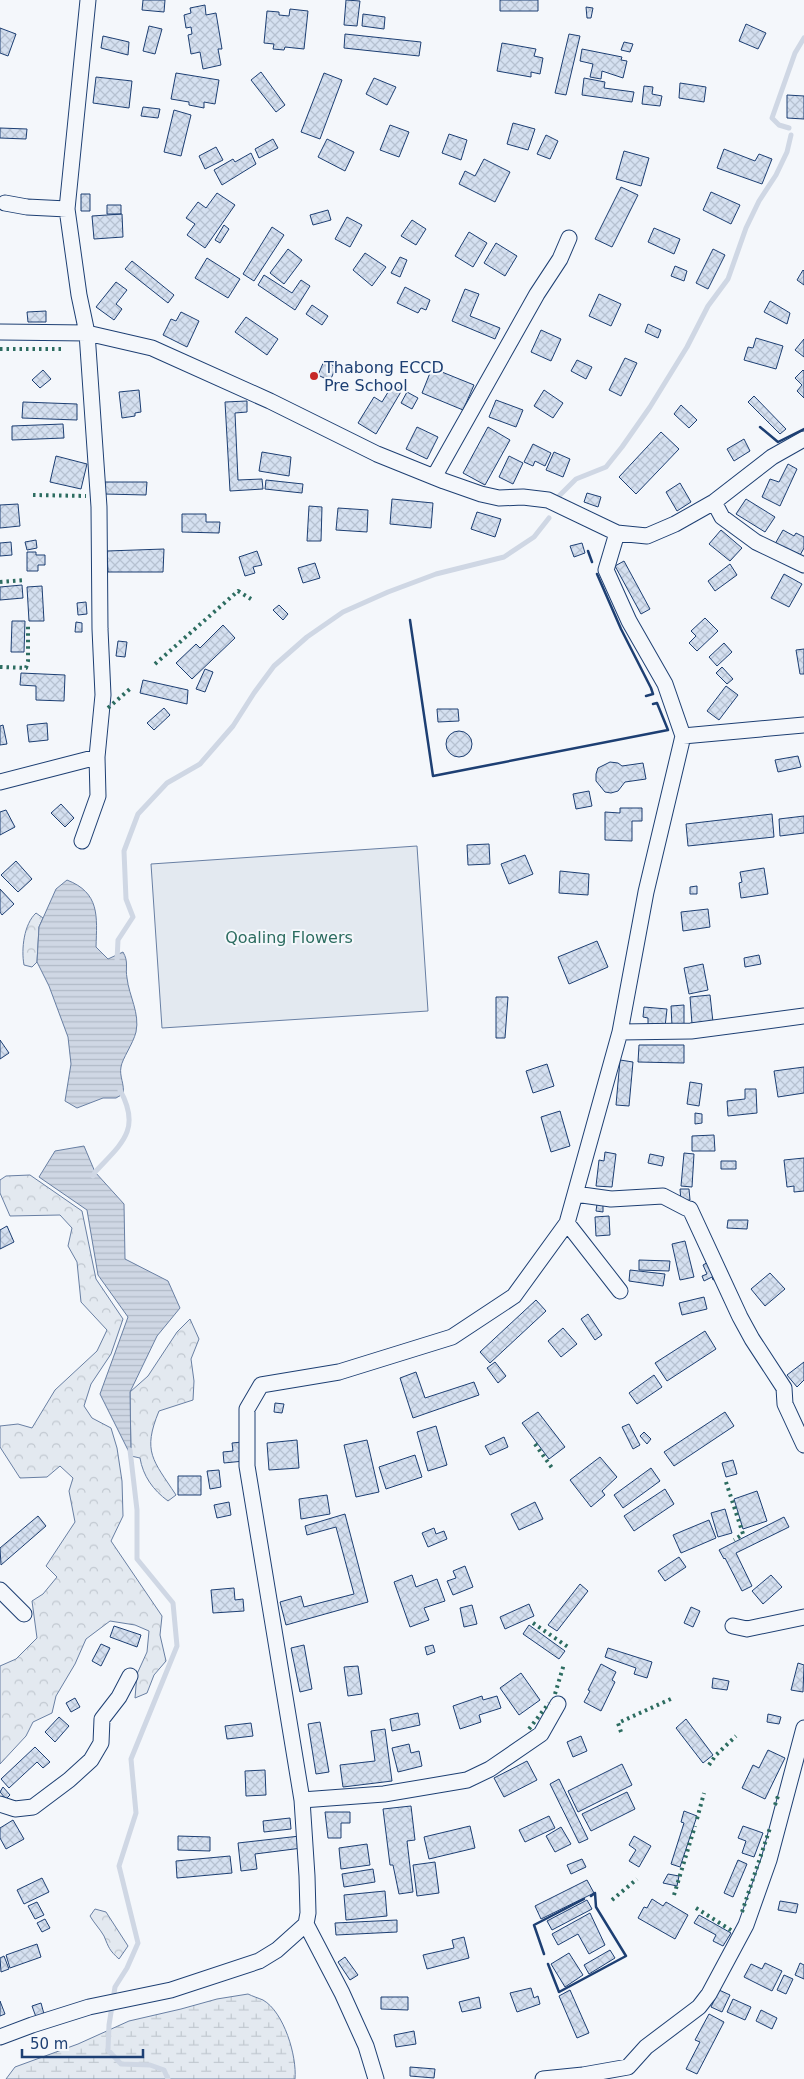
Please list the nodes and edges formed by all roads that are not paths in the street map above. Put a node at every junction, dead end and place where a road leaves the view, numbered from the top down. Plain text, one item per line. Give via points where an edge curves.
1 (84, 0) edge
2 (6, 203) dead end
3 (67, 209) junction
4 (570, 238) dead end
5 (0, 332) edge
6 (87, 332) junction
7 (804, 440) edge
8 (434, 477) junction
9 (714, 502) junction
10 (617, 533) junction
11 (804, 565) edge
12 (804, 725) edge
13 (683, 736) junction
14 (97, 757) junction
15 (0, 782) edge
16 (82, 841) dead end
17 (804, 1016) edge
18 (620, 1032) junction
19 (575, 1194) junction
20 (567, 1223) junction
21 (620, 1291) dead end
22 (804, 1445) edge
23 (0, 1590) edge
24 (24, 1614) dead end
25 (804, 1617) edge
26 (733, 1626) dead end
27 (130, 1676) dead end
28 (558, 1704) dead end
29 (804, 1728) edge
30 (801, 1756) edge
31 (302, 1800) junction
32 (0, 1804) edge
33 (306, 1924) junction
34 (1, 2035) edge
35 (632, 2073) edge
36 (376, 2079) edge
37 (543, 2079) edge

1 - 3 street
2 - 3 street
3 - 6 street
4 - 8 street
5 - 6 street
6 - 8 street via 152,348 377,454
6 - 14 street via 99,507 103,695
7 - 9 street via 772,457
8 - 10 street via 499,498 548,500
9 - 10 street via 647,536
9 - 11 street via 722,517 756,542
10 - 13 street via 606,570 629,621 665,684
12 - 13 street
13 - 18 street via 646,892
14 - 15 street
14 - 16 street via 98,796
17 - 18 street via 691,1032
18 - 19 street
19 - 20 street
19 - 22 street via 612,1199 662,1196 688,1208 752,1340 784,1388 785,1404
20 - 21 street
20 - 31 street via 514,1296 452,1337 339,1372 261,1385 247,1409 247,1466
23 - 24 street
25 - 26 street via 747,1629
27 - 32 street via 102,1719 101,1743 91,1760 33,1807 14,1809
28 - 31 street via 541,1734 490,1769 467,1780 384,1794
29 - 30 street
30 - 35 street via 769,1860 746,1925 730,1958 699,2007 646,2047
31 - 33 street via 307,1876
33 - 34 street via 259,1961 171,1990 90,2007
33 - 36 street via 366,2046
35 - 37 street

